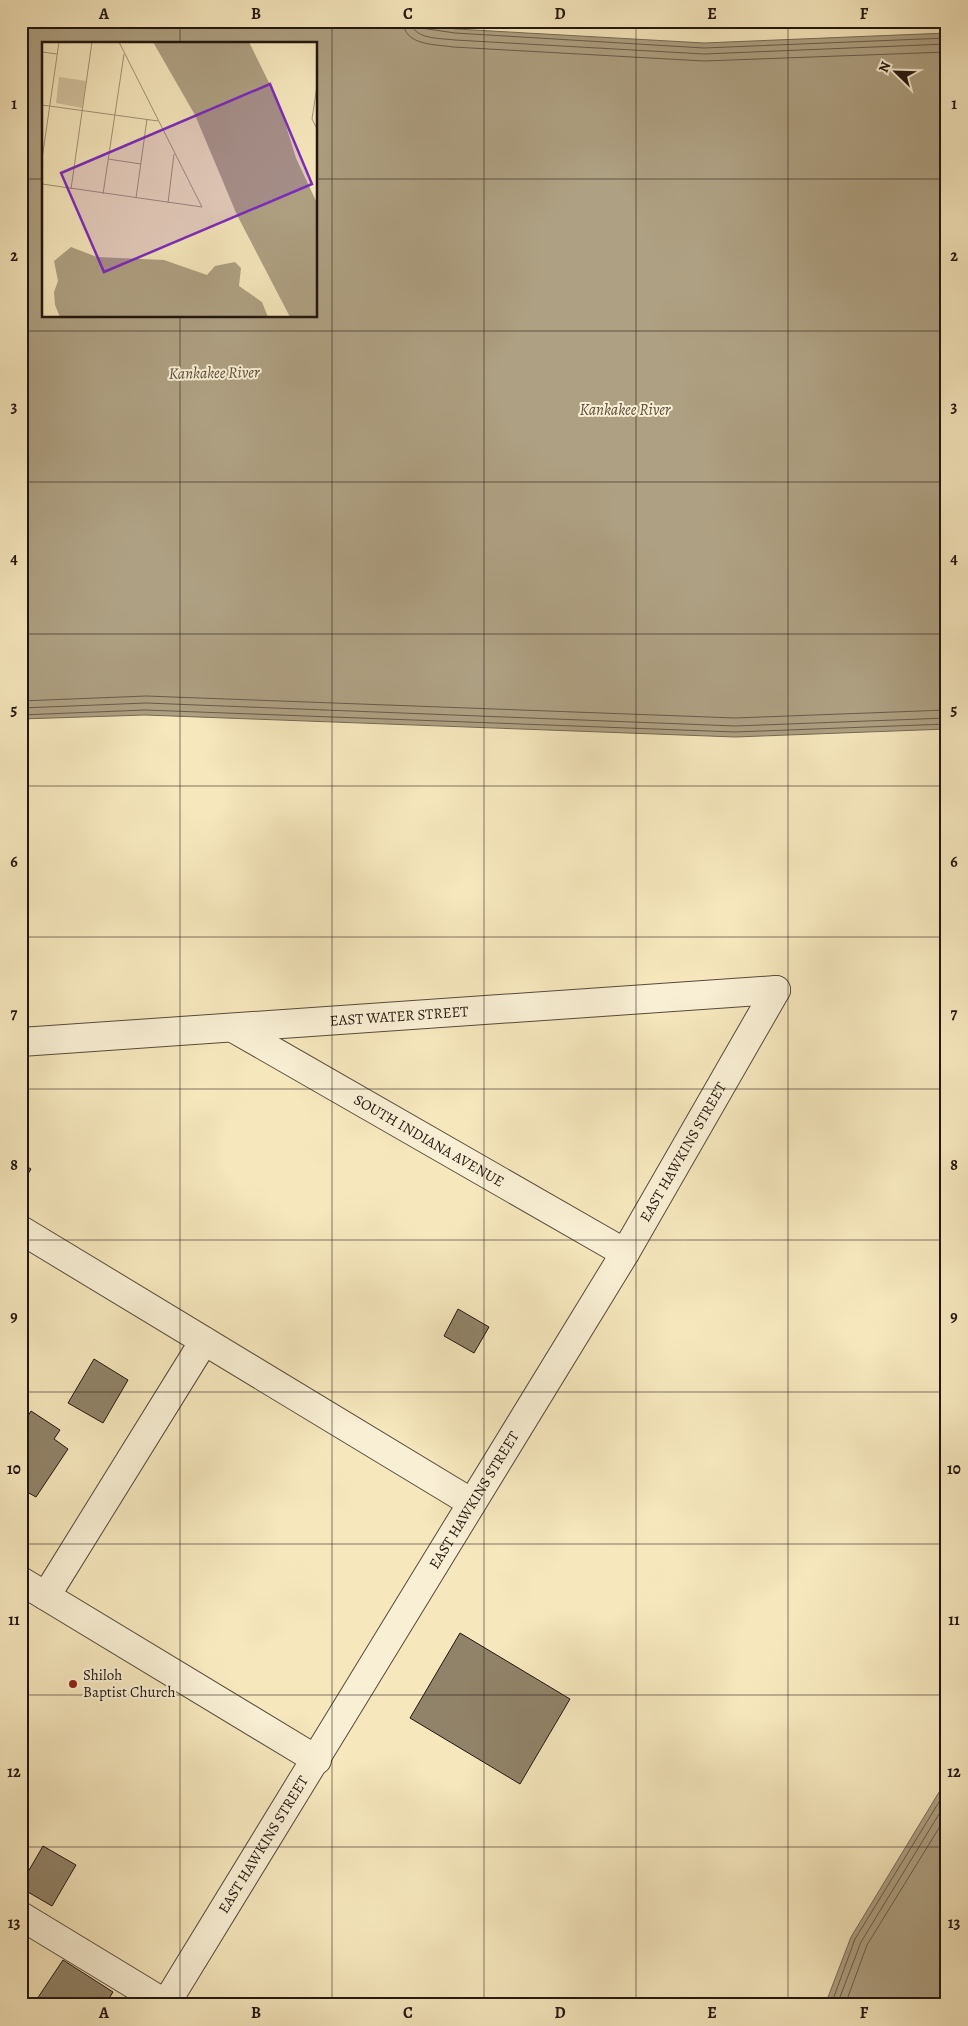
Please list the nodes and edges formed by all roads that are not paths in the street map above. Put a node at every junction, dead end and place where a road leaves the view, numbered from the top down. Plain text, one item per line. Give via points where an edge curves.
1 (776, 990) joint
2 (233, 1028) junction
3 (21, 1042) edge
4 (21, 1230) edge
5 (624, 1252) junction
6 (204, 1340) junction
7 (472, 1504) junction
8 (21, 1581) edge
9 (46, 1596) junction
10 (317, 1760) junction
11 (21, 1916) edge
12 (166, 2004) edge

1 - 2 street, EAST WATER STREET
1 - 5 street, EAST HAWKINS STREET
2 - 3 street, EAST WATER STREET
2 - 5 street, SOUTH INDIANA AVENUE
4 - 6 street
5 - 7 street, EAST HAWKINS STREET
6 - 7 street
6 - 9 street
7 - 10 street, EAST HAWKINS STREET
8 - 9 street
9 - 10 street
10 - 12 street, EAST HAWKINS STREET
11 - 12 street

